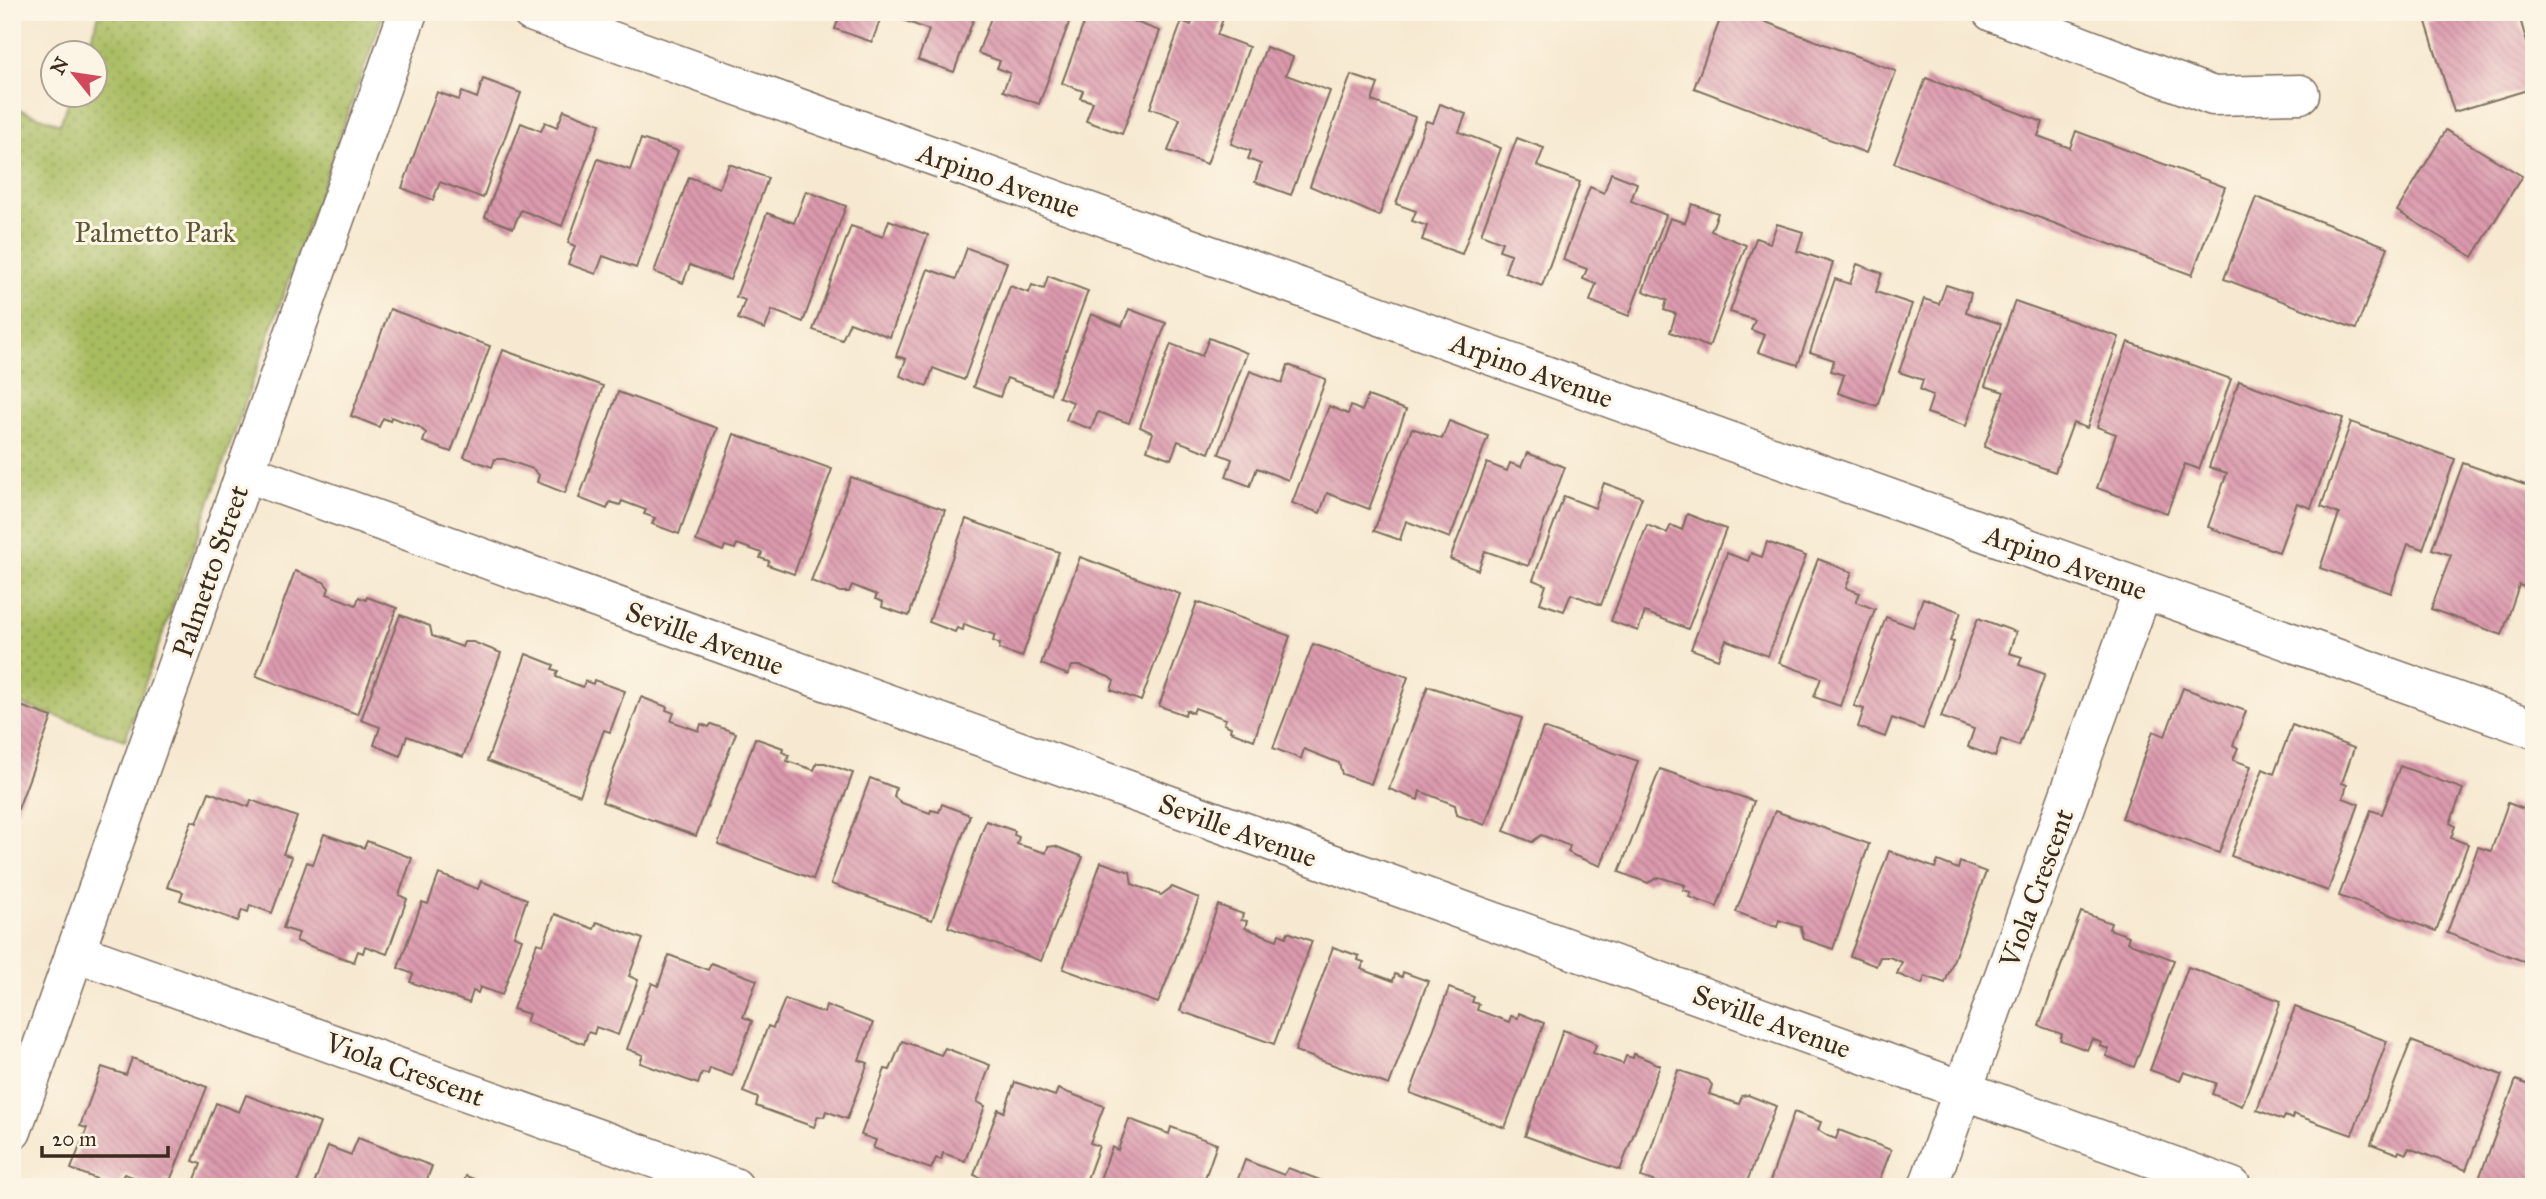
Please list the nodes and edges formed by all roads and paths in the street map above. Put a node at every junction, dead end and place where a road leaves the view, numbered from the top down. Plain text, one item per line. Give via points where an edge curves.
1 (408, 12) edge
2 (531, 12) edge
3 (1992, 12) edge
4 (2300, 94) dead end
5 (244, 472) junction
6 (2143, 589) junction
7 (2534, 729) edge
8 (75, 952) junction
9 (1963, 1090) junction
10 (12, 1130) edge
11 (734, 1187) edge
12 (1928, 1187) edge
13 (2232, 1187) edge

1 - 5 street, Palmetto Street
2 - 6 street, Arpino Avenue
3 - 4 street via 2213,96
5 - 8 street, Palmetto Street
5 - 9 street, Seville Avenue
6 - 7 street, Arpino Avenue
6 - 9 street, Viola Crescent
8 - 10 street, Palmetto Street
8 - 11 street, Viola Crescent
9 - 12 street, Viola Crescent
9 - 13 street, Seville Avenue

